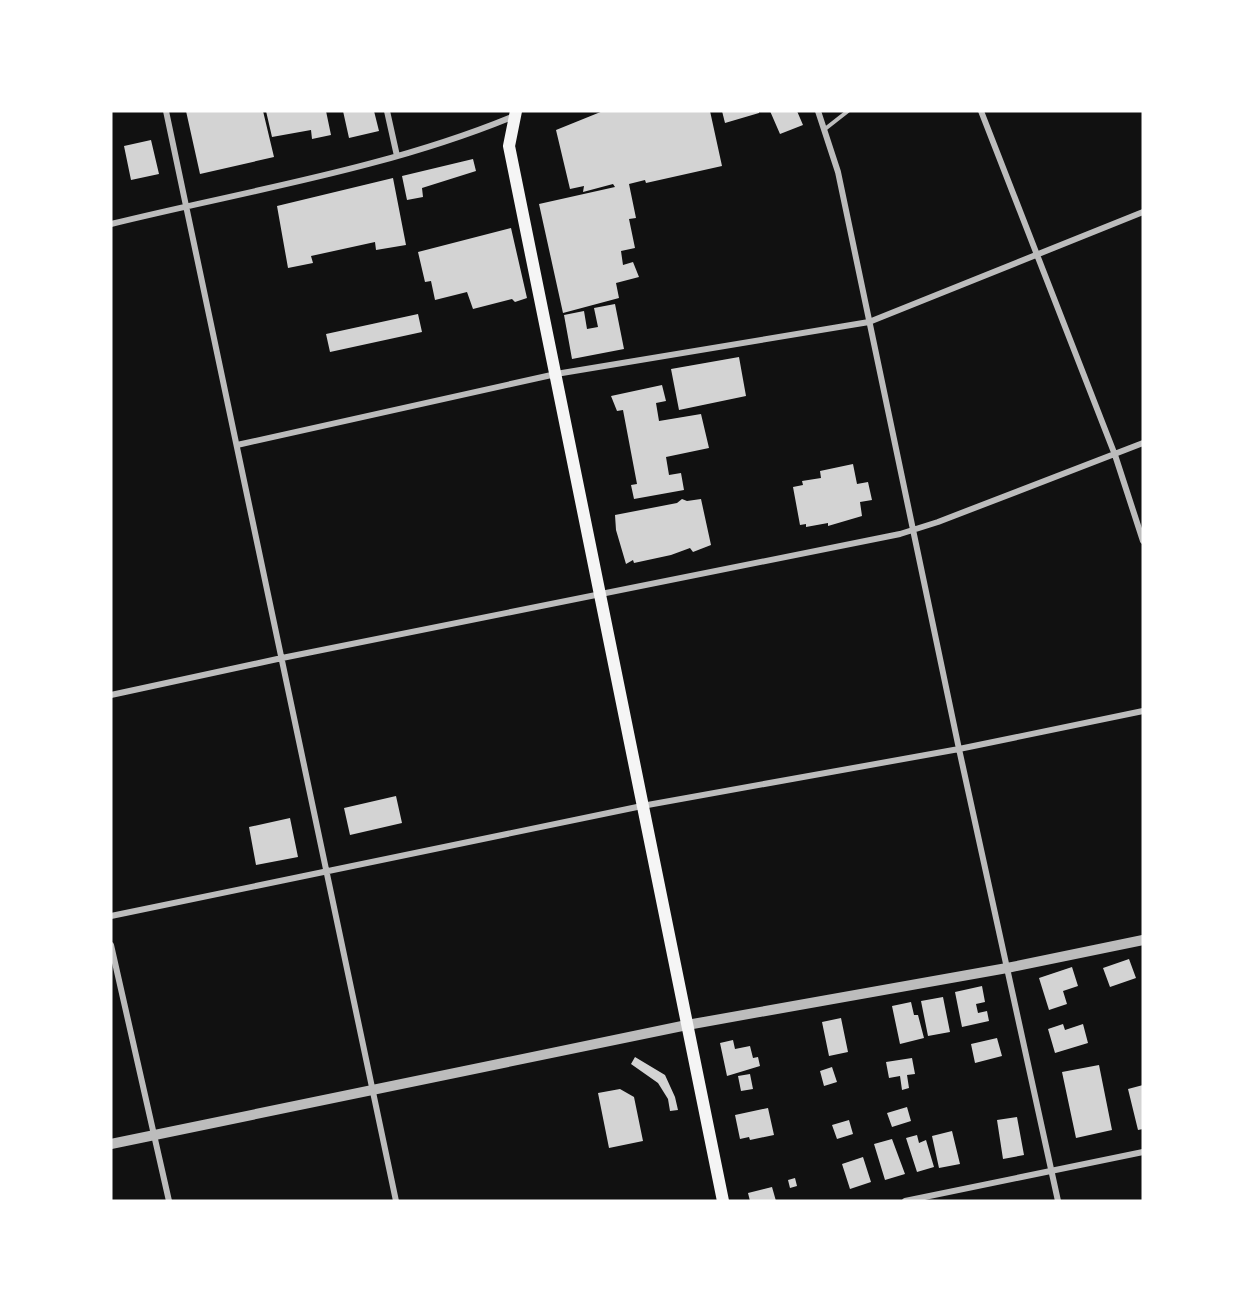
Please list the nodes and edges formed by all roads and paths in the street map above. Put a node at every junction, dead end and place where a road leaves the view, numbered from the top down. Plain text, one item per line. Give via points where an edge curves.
1 (166, 111) edge
2 (387, 111) edge
3 (529, 111) edge
4 (818, 111) edge
5 (848, 111) edge
6 (981, 111) edge
7 (516, 114) edge
8 (825, 129) junction
9 (397, 156) junction
10 (187, 206) junction
11 (1143, 212) edge
12 (111, 224) edge
13 (1036, 253) junction
14 (869, 322) junction
15 (556, 374) junction
16 (1143, 443) edge
17 (237, 445) junction
18 (1115, 455) junction
19 (913, 529) junction
20 (1143, 541) edge
21 (599, 594) junction
22 (282, 658) junction
23 (111, 695) edge
24 (1143, 711) edge
25 (959, 749) junction
26 (642, 806) junction
27 (326, 872) junction
28 (111, 916) edge
29 (1143, 940) edge
30 (111, 945) edge
31 (1007, 968) junction
32 (687, 1025) junction
33 (372, 1088) junction
34 (111, 1144) edge
35 (1143, 1152) edge
36 (1052, 1171) junction
37 (169, 1201) edge
38 (396, 1201) edge
39 (723, 1201) edge
40 (905, 1201) edge
41 (1058, 1201) edge

1 - 10 street
2 - 9 street
3 - 7 main road
4 - 8 street
5 - 8 lane
6 - 13 street
7 - 9 street via 466,135
7 - 15 main road via 509,146
8 - 14 street via 838,172
9 - 10 street
10 - 12 street
10 - 17 street
11 - 13 street
13 - 14 street
13 - 18 street
14 - 15 street
14 - 19 street
15 - 17 street
15 - 21 main road
16 - 18 street
17 - 22 street
18 - 19 street
18 - 20 street
19 - 21 street
19 - 25 street
21 - 22 street
21 - 26 main road
22 - 23 street
22 - 27 street
24 - 25 street
25 - 26 street
25 - 31 street
26 - 27 street
26 - 32 main road
27 - 28 street
27 - 33 street
29 - 31 street
30 - 37 street
31 - 32 street
31 - 36 street
32 - 33 street
32 - 39 main road
33 - 34 street
33 - 38 street
35 - 36 street
36 - 40 street
36 - 41 street

